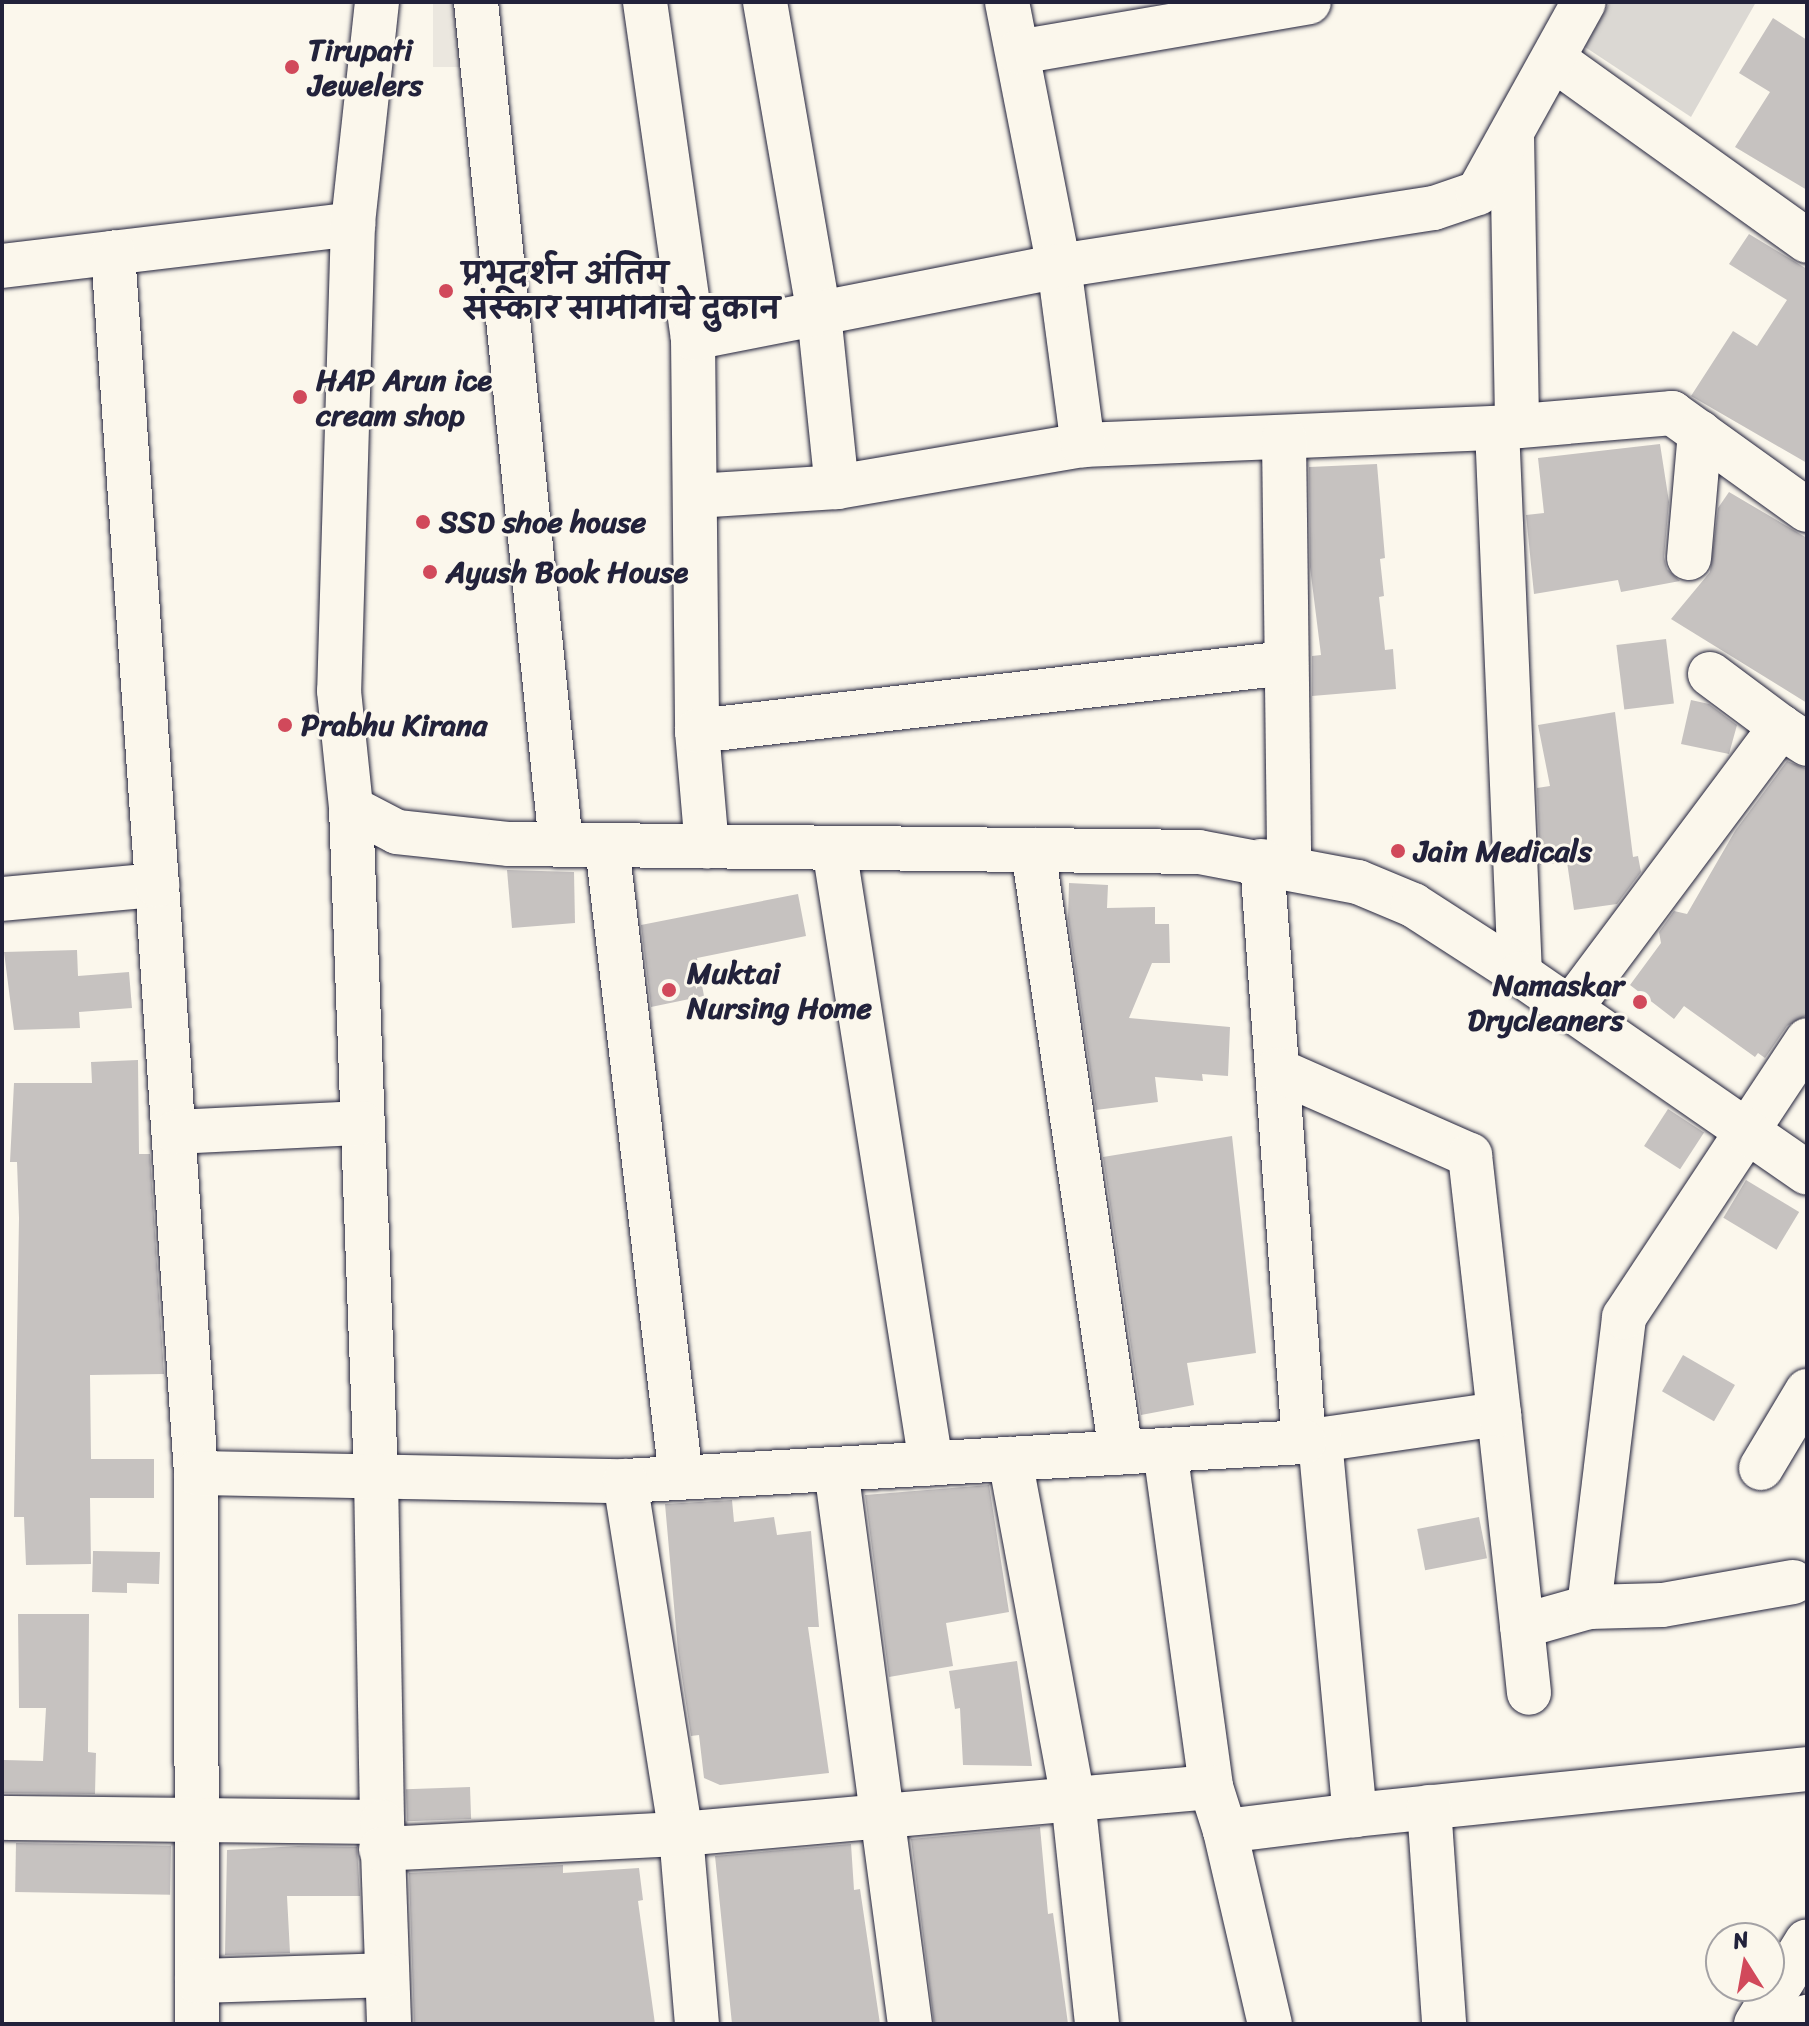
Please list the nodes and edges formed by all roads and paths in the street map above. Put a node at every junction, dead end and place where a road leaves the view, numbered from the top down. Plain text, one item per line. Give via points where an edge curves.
1 (377, 2) edge
2 (476, 2) edge
3 (645, 2) edge
4 (765, 2) edge
5 (1007, 2) edge
6 (1309, 2) edge
7 (1584, 2) edge
8 (1018, 52) junction
9 (1556, 61) junction
10 (1512, 135) junction
11 (353, 224) junction
12 (1807, 241) edge
13 (113, 253) junction
14 (2, 266) edge
15 (1059, 266) junction
16 (819, 314) junction
17 (693, 338) junction
18 (1507, 427) junction
19 (1700, 432) junction
20 (1284, 438) junction
21 (1083, 445) junction
22 (837, 487) junction
23 (695, 496) junction
24 (1807, 510) edge
25 (1689, 558) dead end
26 (1286, 663) junction
27 (1710, 674) dead end
28 (697, 731) junction
29 (1794, 735) edge
30 (351, 808) junction
31 (561, 845) junction
32 (607, 846) junction
33 (707, 847) junction
34 (834, 848) junction
35 (1033, 850) junction
36 (1276, 864) junction
37 (157, 885) junction
38 (2, 899) edge
39 (1520, 974) junction
40 (1569, 1010) junction
41 (1807, 1040) edge
42 (1277, 1070) junction
43 (361, 1123) junction
44 (176, 1132) junction
45 (1748, 1133) junction
46 (1807, 1173) edge
47 (1807, 1391) edge
48 (1499, 1414) junction
49 (1312, 1441) junction
50 (1165, 1450) junction
51 (1121, 1453) junction
52 (1010, 1459) junction
53 (931, 1463) junction
54 (1761, 1468) dead end
55 (836, 1469) junction
56 (196, 1473) junction
57 (376, 1476) junction
58 (681, 1478) junction
59 (625, 1481) junction
60 (1793, 1582) dead end
61 (1589, 1607) junction
62 (1522, 1626) junction
63 (1529, 1693) dead end
64 (1807, 1769) edge
65 (1211, 1787) junction
66 (1073, 1799) junction
67 (1429, 1807) junction
68 (1355, 1815) junction
69 (886, 1816) junction
70 (2, 1818) edge
71 (195, 1822) junction
72 (1225, 1831) junction
73 (681, 1834) junction
74 (381, 1835) junction
75 (1807, 1941) edge
76 (385, 1975) junction
77 (197, 1981) junction
78 (1807, 2017) edge
79 (197, 2024) edge
80 (389, 2024) edge
81 (697, 2024) edge
82 (910, 2024) edge
83 (1097, 2024) edge
84 (1270, 2024) edge
85 (1444, 2024) edge
86 (1756, 2024) edge
87 (1802, 2024) edge

1 - 11 street
2 - 31 street
3 - 17 street
4 - 16 street
5 - 8 street
6 - 8 street
7 - 9 street
8 - 15 street
9 - 10 street
9 - 12 street
10 - 15 street via 1478,193 1434,208
10 - 18 street
11 - 13 street
11 - 30 street via 339,691
13 - 14 street
13 - 37 street
15 - 16 street
15 - 21 street
16 - 17 street
16 - 22 street
17 - 23 street
18 - 19 street via 1672,413
18 - 20 street
18 - 39 street
19 - 24 street
19 - 25 street
20 - 21 street
20 - 26 street
21 - 22 street
22 - 23 street
23 - 28 street
26 - 28 street
26 - 36 street
27 - 29 street
28 - 33 street
29 - 40 street
30 - 31 street via 397,832
30 - 43 street
31 - 32 street
32 - 33 street
32 - 58 street
33 - 34 street
34 - 35 street
34 - 53 street
35 - 36 street via 1199,852
35 - 51 street
36 - 39 street via 1358,882 1413,905
36 - 42 street
37 - 38 street
37 - 44 street
39 - 40 street
40 - 45 street
41 - 45 street
42 - 48 street via 1470,1155
42 - 49 street
43 - 44 street
43 - 57 street
44 - 56 street
45 - 46 street
45 - 61 street via 1624,1317
47 - 54 street
48 - 49 street
48 - 62 street
49 - 50 street
49 - 68 street
50 - 51 street
50 - 65 street
51 - 52 street
52 - 53 street
52 - 66 street
53 - 55 street
55 - 58 street
55 - 69 street
56 - 57 street
56 - 71 street
57 - 59 street
57 - 74 street
58 - 59 street
59 - 73 street
60 - 61 street via 1662,1605
61 - 62 street
62 - 63 street
64 - 67 street
65 - 66 street
65 - 72 street
66 - 69 street
66 - 83 street
67 - 68 street
67 - 85 street
68 - 72 street
69 - 73 street
69 - 82 street
70 - 71 street
71 - 74 street
71 - 77 street
72 - 84 street
73 - 74 street
73 - 81 street
74 - 76 street
75 - 86 street
76 - 77 street
76 - 80 street
77 - 79 street
78 - 87 street

